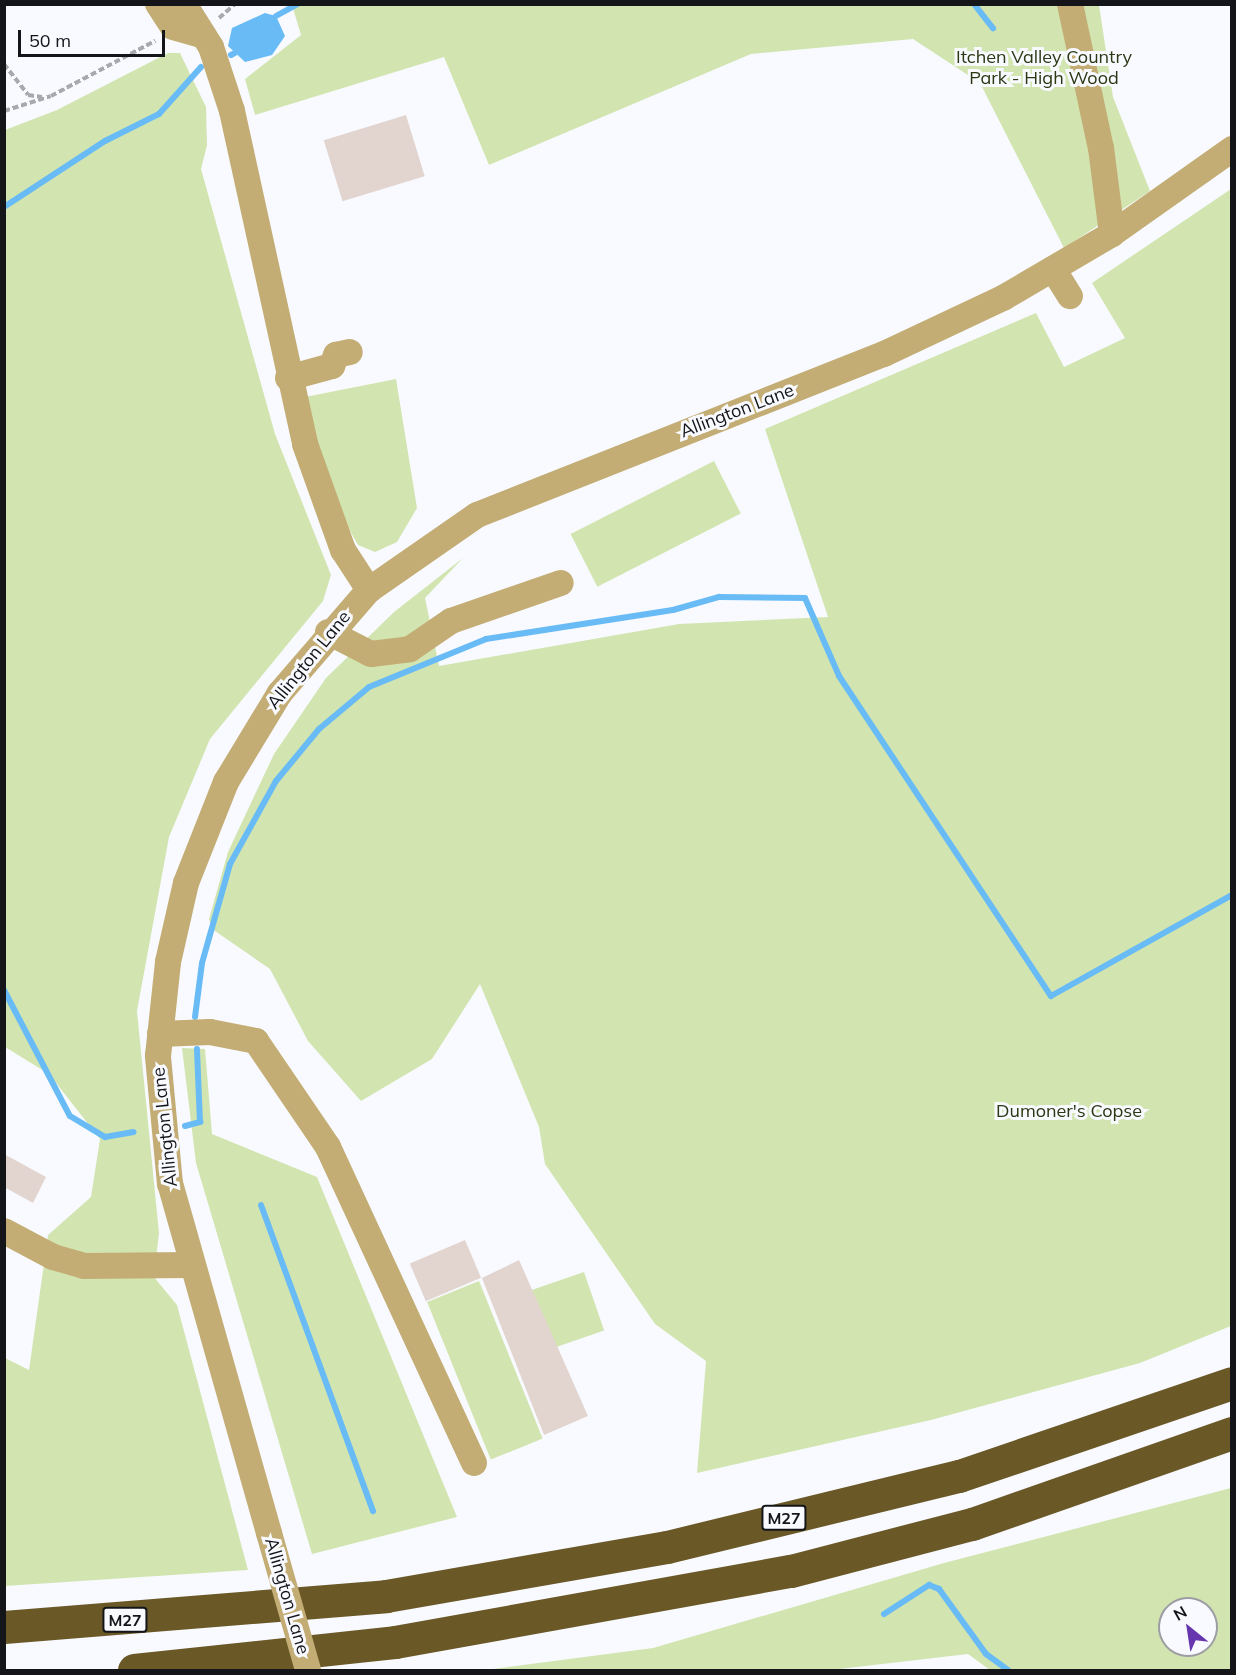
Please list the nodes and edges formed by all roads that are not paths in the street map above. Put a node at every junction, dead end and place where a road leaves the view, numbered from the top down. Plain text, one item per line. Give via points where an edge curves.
1 (158, 4) edge
2 (172, 4) edge
3 (184, 4) edge
4 (1070, 4) edge
5 (204, 36) junction
6 (1232, 148) edge
7 (1112, 234) junction
8 (1053, 268) junction
9 (1070, 296) dead end
10 (350, 352) dead end
11 (288, 378) junction
12 (561, 583) dead end
13 (369, 590) junction
14 (328, 632) junction
15 (160, 1034) junction
16 (4, 1231) edge
17 (190, 1265) junction
18 (1232, 1383) edge
19 (1232, 1433) edge
20 (474, 1463) dead end
21 (4, 1627) edge
22 (134, 1671) edge
23 (308, 1671) edge

1 - 5 street via 173,27
2 - 5 street
3 - 5 street
4 - 7 street via 1101,148
5 - 11 street via 232,111
6 - 7 street, Allington Lane
7 - 8 street, Allington Lane
8 - 9 street
8 - 13 street, Allington Lane via 884,354 518,495 435,541
10 - 11 street via 336,355 332,366
11 - 13 street via 319,489 343,550
12 - 14 street via 451,621 410,649 372,654
13 - 14 street, Allington Lane
14 - 15 street, Allington Lane via 252,734 202,836 170,950
15 - 17 street, Allington Lane via 164,1145
15 - 20 street via 210,1032 256,1041 328,1147
16 - 17 street via 53,1257 84,1266
17 - 23 street, Allington Lane, bridge
18 - 21 highway, M27 via 959,1476 667,1547 386,1596
19 - 22 highway via 972,1524 791,1571 395,1642

